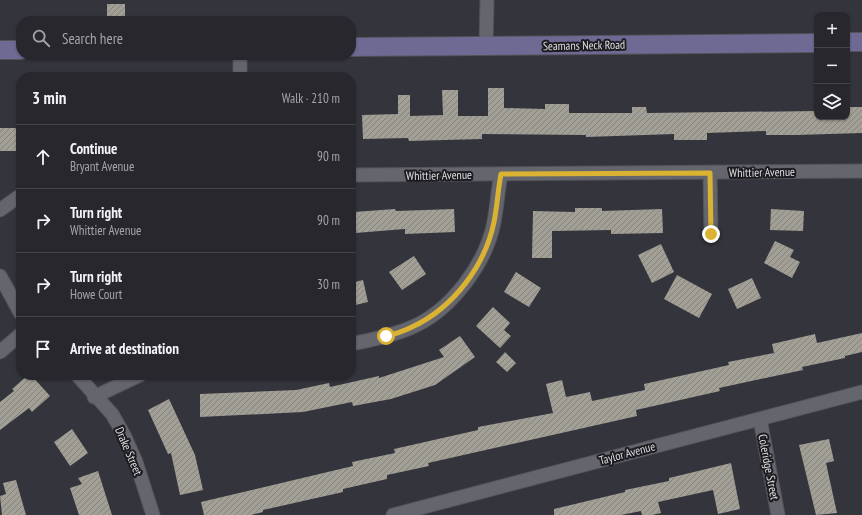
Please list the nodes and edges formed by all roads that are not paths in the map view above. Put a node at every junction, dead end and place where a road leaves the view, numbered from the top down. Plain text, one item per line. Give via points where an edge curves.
1 (487, 0) edge
2 (850, 42) edge
3 (862, 42) edge
4 (814, 43) edge
5 (486, 46) junction
6 (356, 47) edge
7 (0, 50) edge
8 (16, 50) edge
9 (240, 60) edge
10 (240, 72) edge
11 (862, 171) edge
12 (710, 173) junction
13 (501, 174) junction
14 (356, 175) edge
15 (16, 199) edge
16 (0, 210) edge
17 (711, 234) dead end
18 (0, 276) edge
19 (16, 305) edge
20 (16, 338) edge
21 (356, 343) edge
22 (0, 352) edge
23 (81, 380) edge
24 (130, 380) edge
25 (862, 392) edge
26 (94, 397) junction
27 (760, 419) junction
28 (153, 515) edge
29 (393, 515) edge
30 (778, 515) edge

1 - 5 street
2 - 3 main road
4 - 5 main road, Seamans Neck Road
5 - 6 main road, Seamans Neck Road
7 - 8 main road
9 - 10 street
11 - 12 street, Whittier Avenue
12 - 13 street, Whittier Avenue
12 - 17 street
13 - 14 street, Whittier Avenue
13 - 21 street via 494,223 486,249 480,263 455,297 411,328
15 - 16 street
18 - 19 street
20 - 22 street
23 - 26 street, Drake Street
24 - 26 street
25 - 27 street, Taylor Avenue
26 - 28 street, Drake Street via 112,414 124,435 136,462
27 - 29 street, Taylor Avenue
27 - 30 street, Coleridge Street

